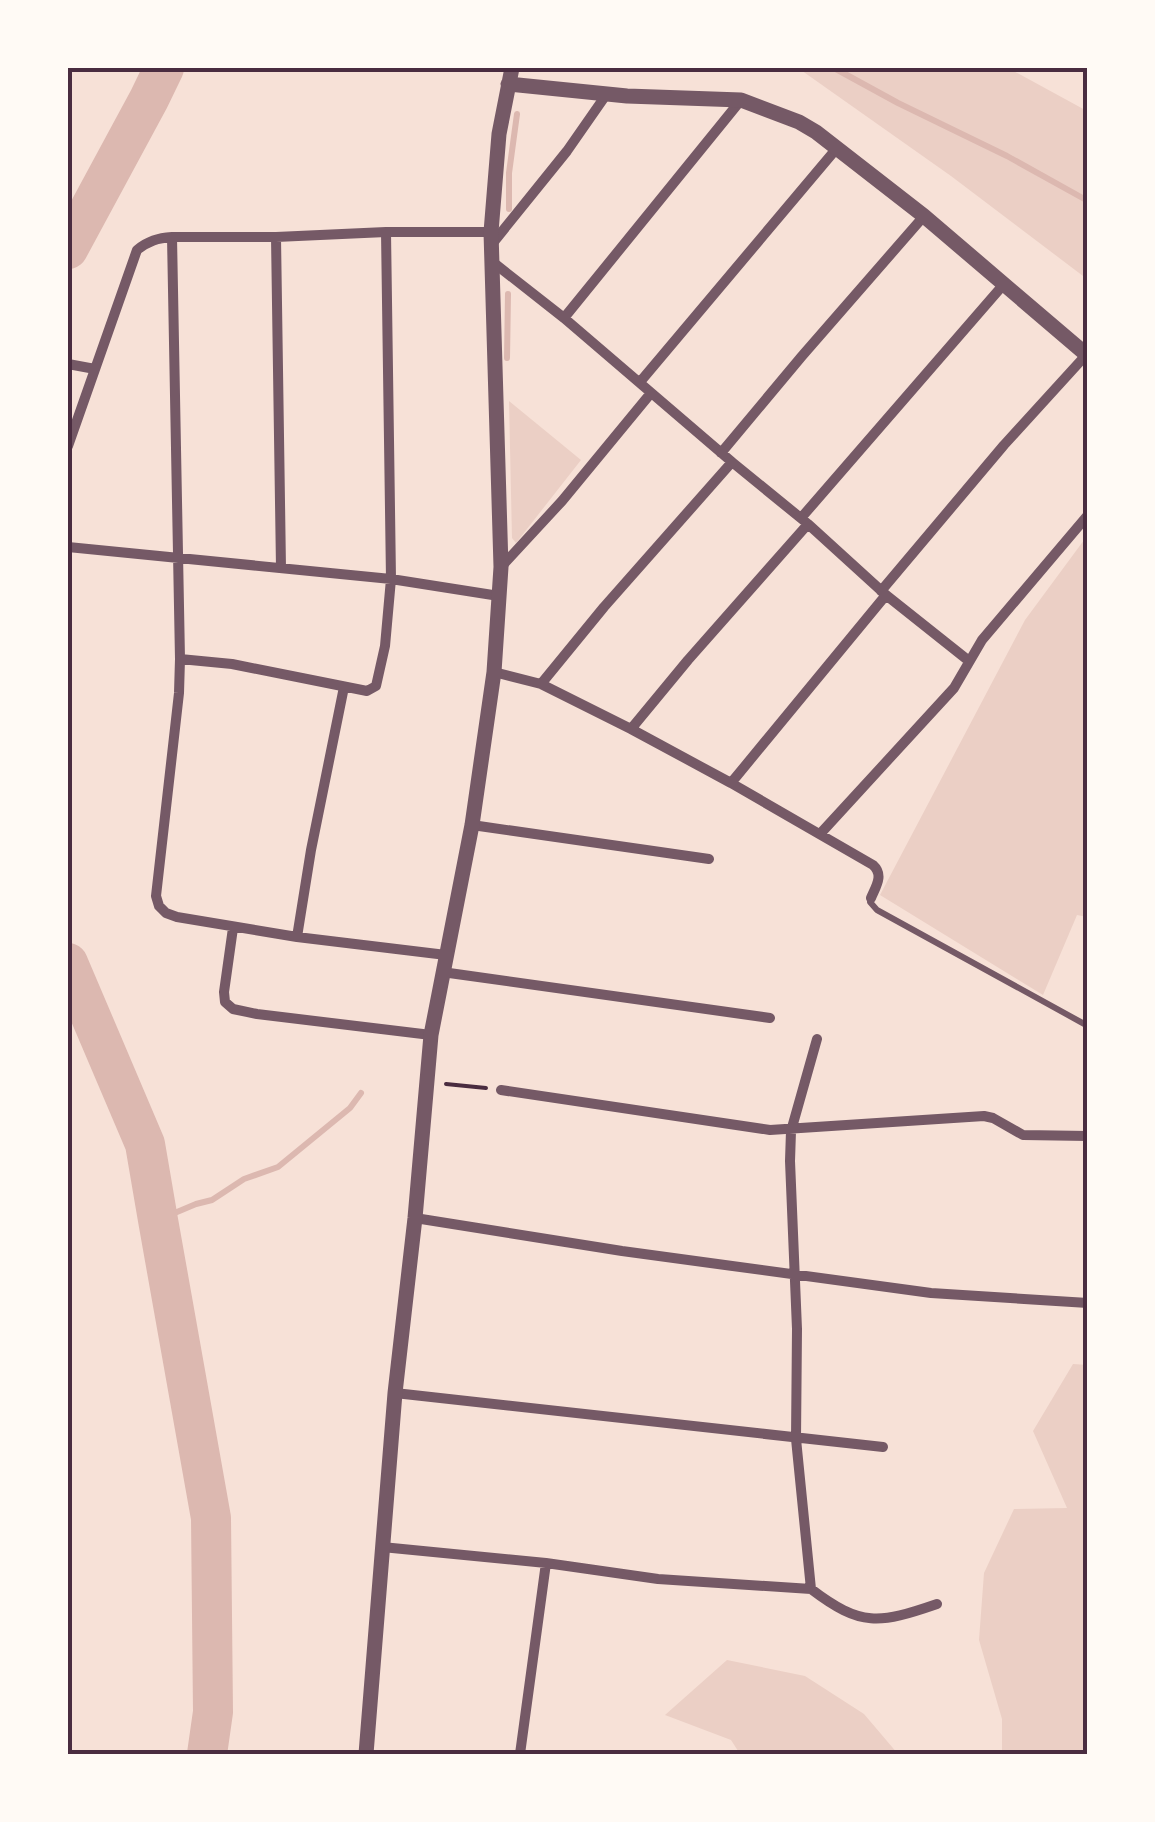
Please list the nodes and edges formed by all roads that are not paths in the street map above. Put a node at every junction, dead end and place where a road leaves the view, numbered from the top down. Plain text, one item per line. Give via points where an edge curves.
1 (510, 76) edge
2 (606, 95) junction
3 (741, 100) junction
4 (837, 148) junction
5 (924, 216) junction
6 (386, 232) junction
7 (172, 237) junction
8 (276, 237) junction
9 (492, 238) junction
10 (494, 263) junction
11 (1004, 284) junction
12 (564, 318) junction
13 (1087, 356) edge
14 (68, 364) edge
15 (94, 369) junction
16 (640, 382) junction
17 (651, 392) junction
18 (68, 446) edge
19 (722, 452) junction
20 (732, 462) junction
21 (1088, 515) edge
22 (804, 521) junction
23 (68, 546) edge
24 (178, 558) junction
25 (501, 567) junction
26 (281, 568) junction
27 (391, 580) junction
28 (884, 593) junction
29 (499, 596) junction
30 (180, 659) junction
31 (969, 661) junction
32 (494, 672) junction
33 (541, 684) junction
34 (344, 687) junction
35 (631, 729) junction
36 (731, 783) junction
37 (472, 825) junction
38 (820, 834) junction
39 (710, 860) dead end
40 (871, 898) joint
41 (233, 928) junction
42 (297, 937) junction
43 (446, 955) junction
44 (442, 972) junction
45 (770, 1018) dead end
46 (1088, 1026) edge
47 (431, 1034) junction
48 (817, 1039) dead end
49 (501, 1090) road end
50 (791, 1130) junction
51 (1088, 1136) edge
52 (415, 1218) junction
53 (794, 1273) junction
54 (1088, 1303) edge
55 (395, 1394) junction
56 (796, 1439) junction
57 (883, 1447) dead end
58 (382, 1547) junction
59 (546, 1563) junction
60 (811, 1588) junction
61 (937, 1604) dead end
62 (366, 1754) edge
63 (520, 1754) edge

1 - 2 street
1 - 9 street
2 - 3 street
2 - 9 street
3 - 4 street via 800,122
3 - 12 street
4 - 5 street
4 - 16 street
5 - 11 street
5 - 19 street
6 - 8 street
6 - 9 street
6 - 27 street
7 - 8 street
7 - 15 street via 136,250
7 - 24 street
8 - 26 street
9 - 10 street
10 - 12 street
10 - 25 street
11 - 13 street
11 - 22 street
12 - 16 street
13 - 28 street via 1004,445
14 - 15 street
15 - 18 street
16 - 17 street
17 - 19 street
17 - 25 street
19 - 20 street
20 - 22 street
20 - 33 street
21 - 31 street
22 - 28 street
22 - 35 street
23 - 24 street
24 - 26 street
24 - 30 street
25 - 29 street
26 - 27 street
27 - 29 street
27 - 34 street via 376,686
28 - 31 street
28 - 36 street
29 - 32 street
30 - 34 street
30 - 41 street via 156,896 177,917
31 - 38 street via 954,688
32 - 33 street
32 - 37 street
33 - 35 street
34 - 42 street
35 - 36 street
36 - 38 street
37 - 39 street
37 - 43 street
38 - 40 street via 878,870
40 - 46 lane via 877,910
41 - 42 street
41 - 47 street via 224,992 233,1009
42 - 43 street
43 - 44 street
44 - 45 street
44 - 47 street
47 - 52 street
48 - 50 street
49 - 50 street
50 - 51 street via 984,1116 1023,1135
50 - 53 street
52 - 53 street
52 - 55 street
53 - 54 street via 931,1293
53 - 56 street
55 - 56 street
55 - 58 street
56 - 57 street
56 - 60 street
58 - 59 street
58 - 62 street
59 - 60 street via 658,1579
59 - 63 street
60 - 61 street via 833,1606 880,1620

